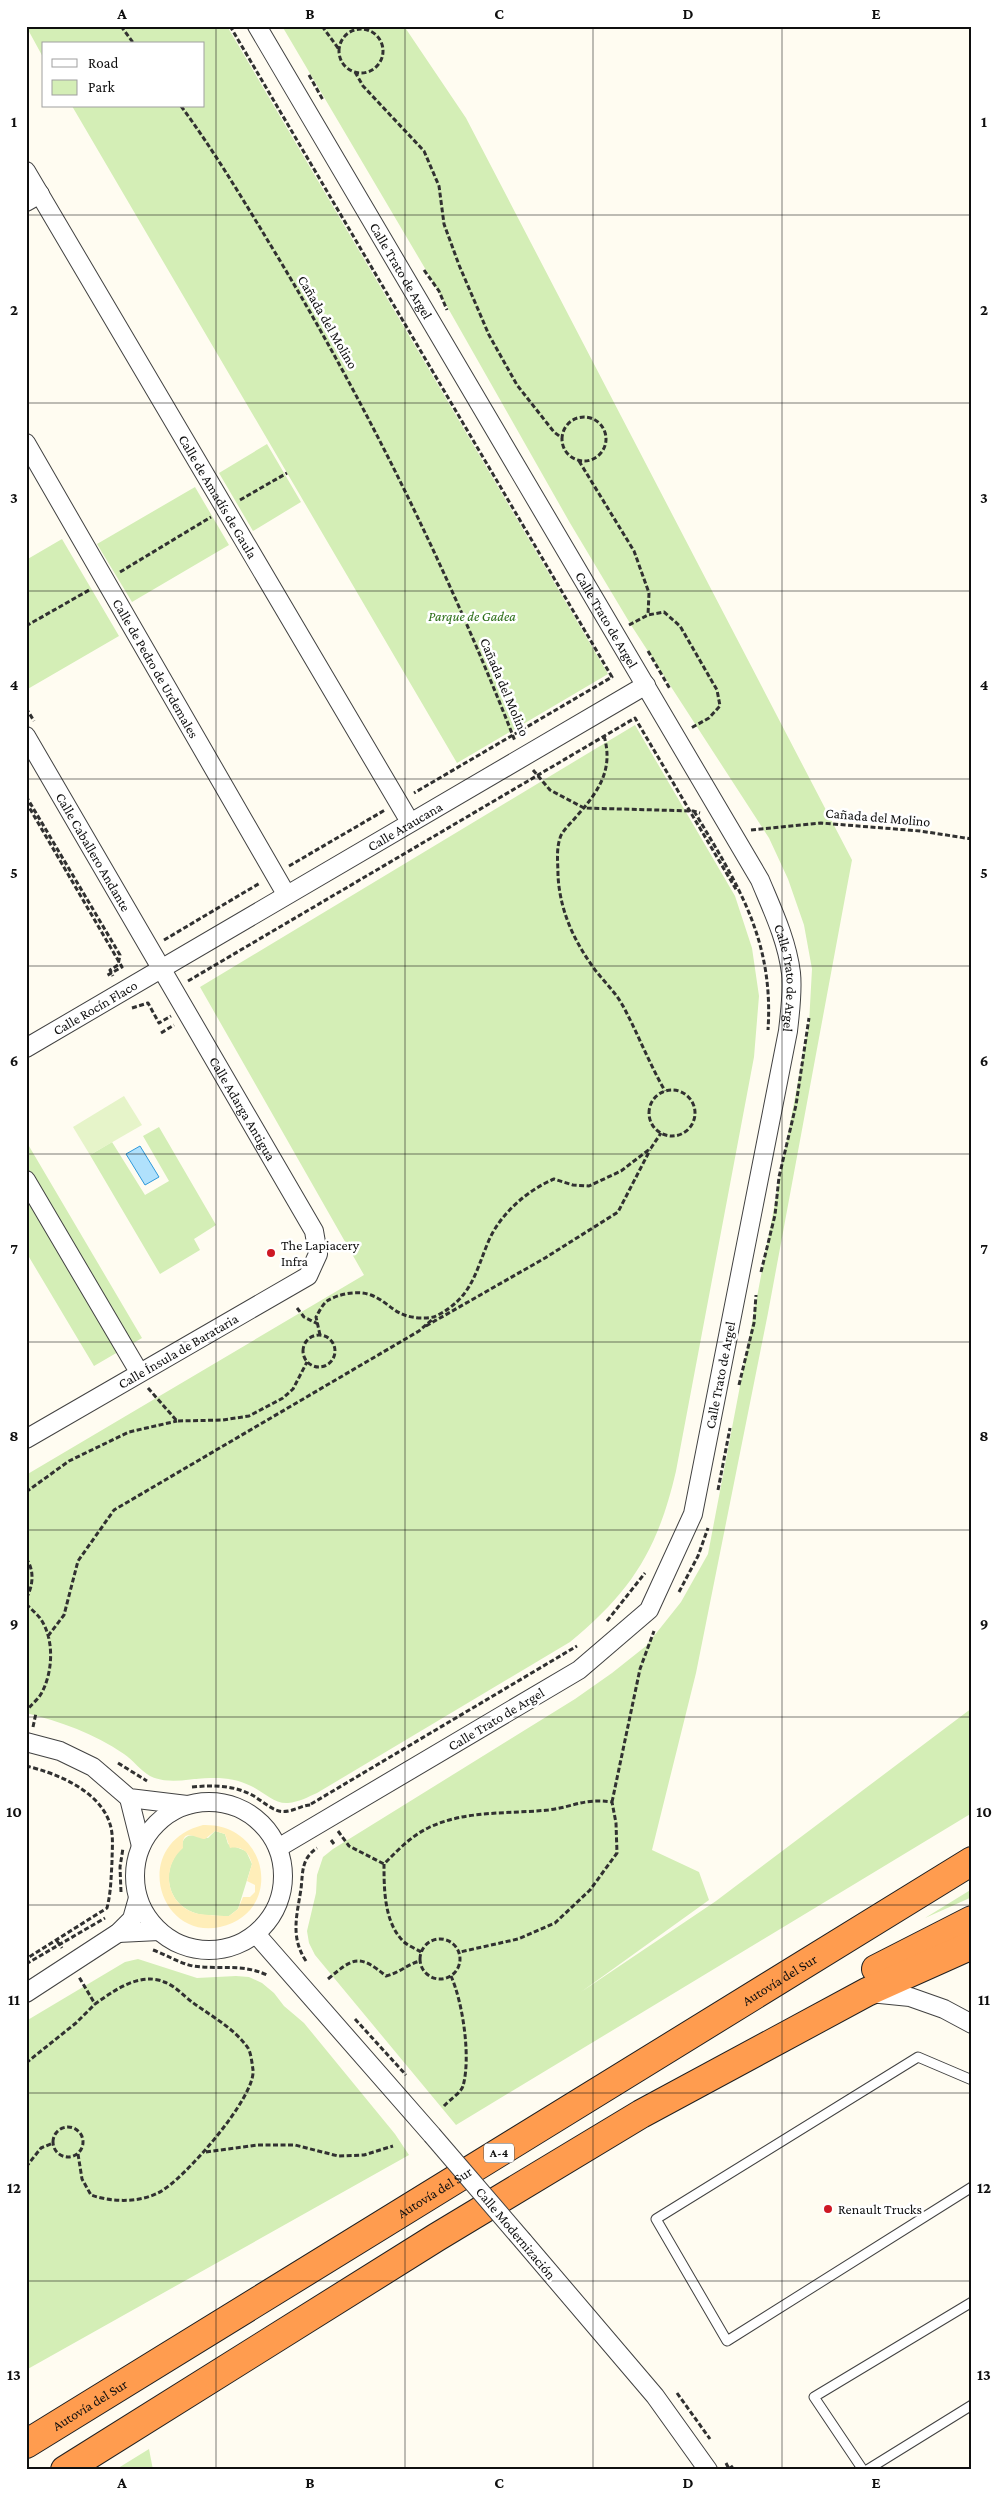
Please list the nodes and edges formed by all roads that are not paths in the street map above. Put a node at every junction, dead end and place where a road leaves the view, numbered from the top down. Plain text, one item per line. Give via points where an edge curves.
1 (257, 26) edge
2 (26, 171) edge
3 (33, 198) edge
4 (26, 443) edge
5 (646, 685) junction
6 (31, 731) edge
7 (410, 822) junction
8 (286, 894) junction
9 (162, 967) junction
10 (26, 1048) edge
11 (26, 1180) edge
12 (318, 1254) joint
13 (140, 1372) junction
14 (26, 1439) edge
15 (26, 1742) edge
16 (188, 1796) junction
17 (129, 1798) junction
18 (140, 1846) junction
19 (278, 1848) junction
20 (972, 1861) edge
21 (129, 1897) junction
22 (972, 1920) edge
23 (159, 1931) junction
24 (118, 1933) junction
25 (256, 1934) junction
26 (972, 1945) edge
27 (972, 1956) edge
28 (932, 1962) junction
29 (867, 1992) junction
30 (26, 1993) edge
31 (972, 2024) edge
32 (972, 2080) edge
33 (641, 2114) junction
34 (972, 2187) edge
35 (972, 2302) edge
36 (972, 2406) edge
37 (26, 2444) edge
38 (65, 2470) edge
39 (708, 2470) edge
40 (862, 2470) edge
41 (867, 2470) edge

1 - 5 street, Calle Trato de Argel
2 - 3 street, Calle de Amadís de Gaula
3 - 7 street, Calle de Amadís de Gaula via 225,509
4 - 8 street, Calle de Pedro de Urdemales
5 - 7 street, Calle Araucana
5 - 19 street, Calle Trato de Argel via 760,880 780,928 791,972 788,1031 693,1514 649,1610 579,1670
6 - 9 street, Calle Caballero Andante
7 - 8 street, Calle Araucana
8 - 9 street, Calle Araucana
9 - 10 street, Calle Rocín Flaco
9 - 12 street, Calle Adarga Antigua via 192,1003 314,1231
11 - 13 street
12 - 13 street, Calle Ínsula de Barataria via 308,1276
13 - 14 street, Calle Ínsula de Barataria
15 - 17 street via 60,1751 93,1767
16 - 17 street
16 - 18 street via 159,1820
16 - 19 street via 231,1804 250,1814 267,1829
17 - 18 street
18 - 21 street
19 - 25 street via 284,1871 281,1895 272,1917
20 - 37 highway, Autovía del Sur / A-4
21 - 23 street
21 - 24 street via 132,1919
22 - 33 highway via 880,1966
23 - 24 street
23 - 25 street via 176,1943 218,1950 238,1945
24 - 30 street
25 - 39 street, Calle Modernización, bridge via 655,2396
26 - 28 highway
27 - 28 highway
28 - 29 highway
29 - 31 street via 910,1997 944,2009
29 - 33 highway
32 - 34 lane via 918,2057 656,2219 727,2341
33 - 38 highway via 420,2247
35 - 40 lane via 814,2397
36 - 41 lane

